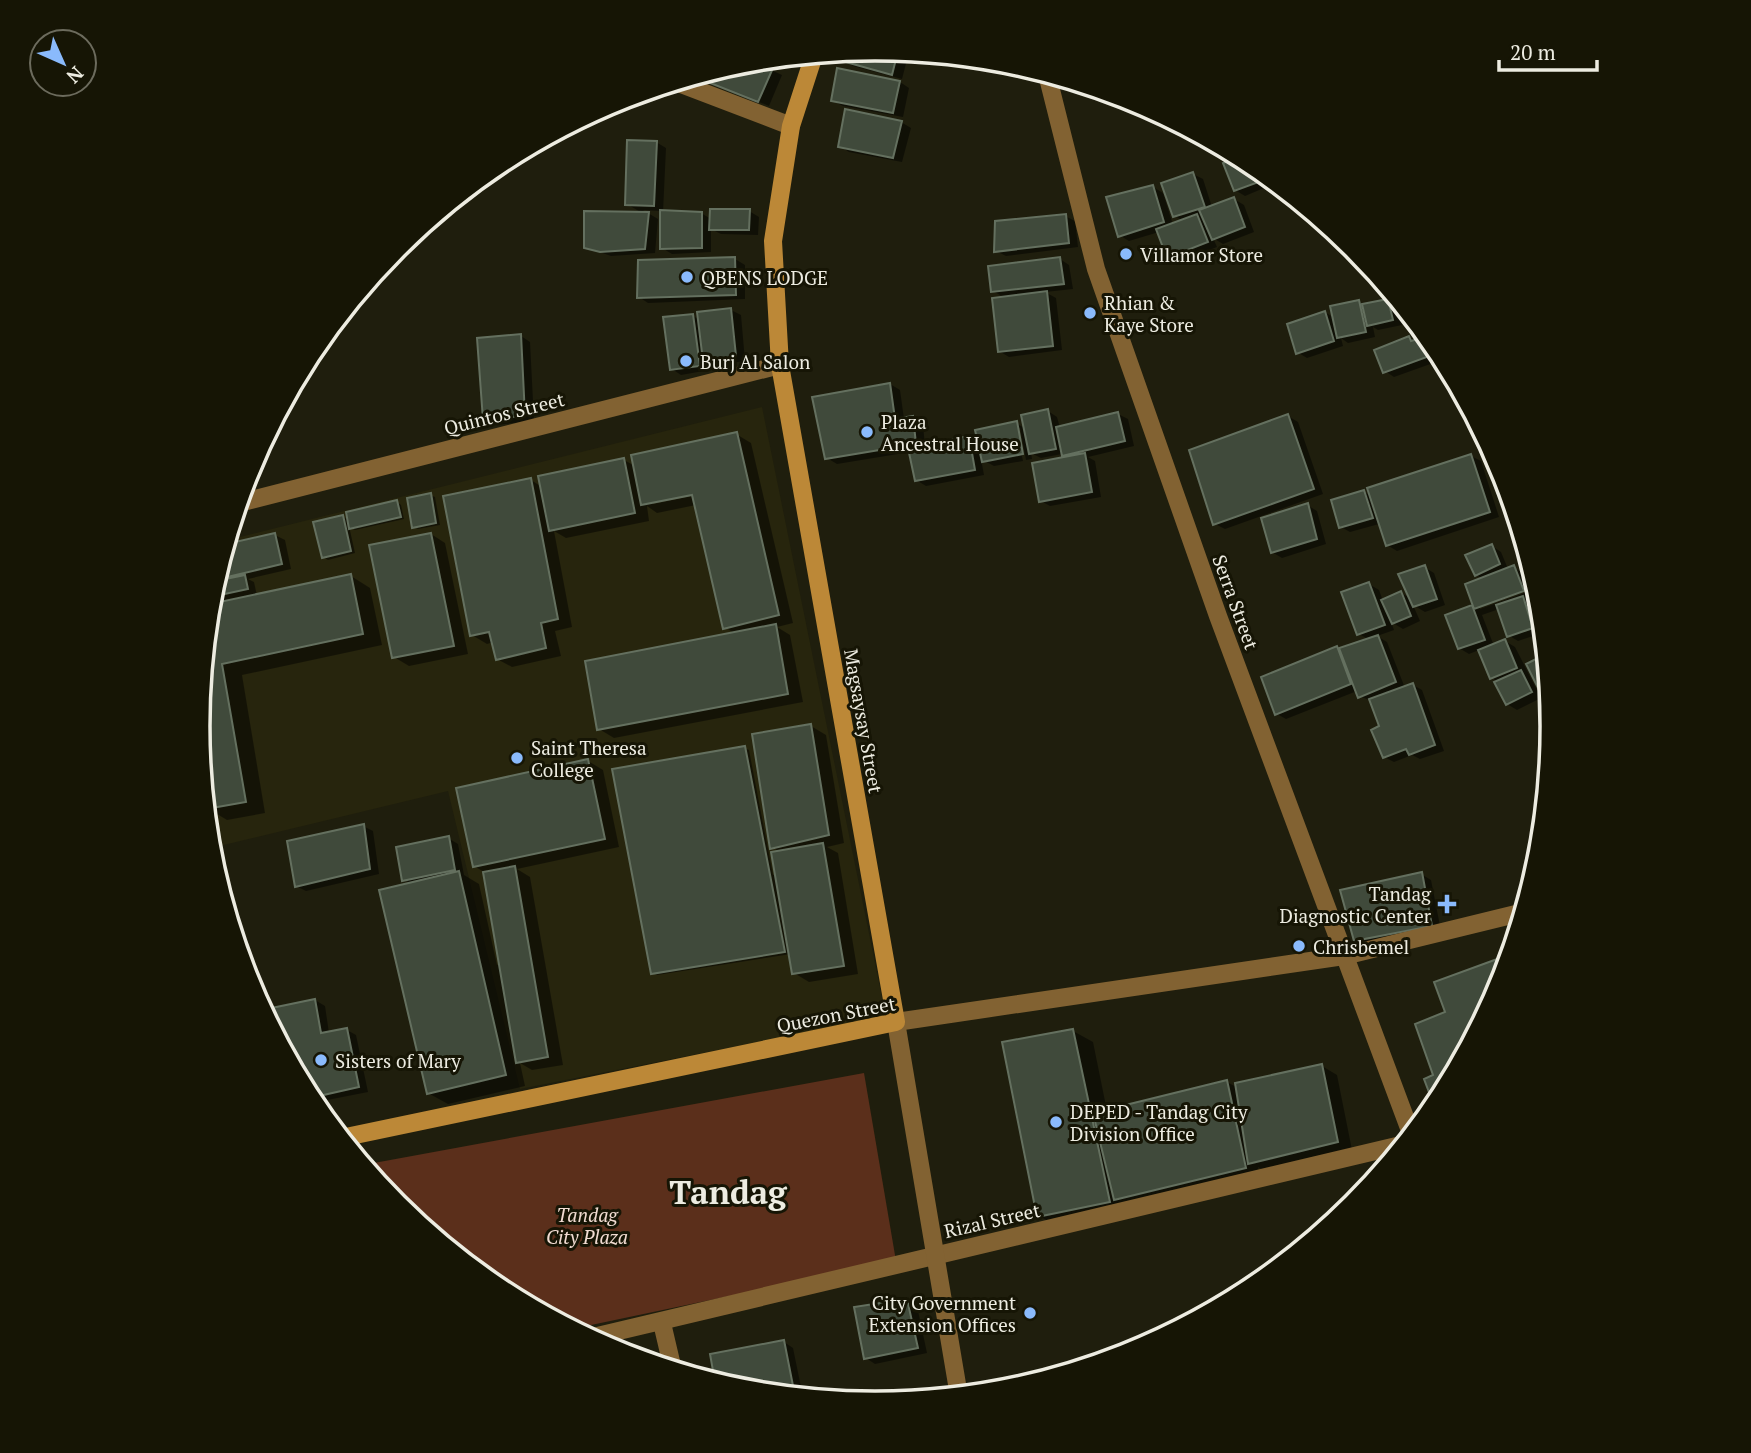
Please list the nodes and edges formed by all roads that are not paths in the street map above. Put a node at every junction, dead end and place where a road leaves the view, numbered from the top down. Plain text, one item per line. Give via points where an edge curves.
1 (811, 65) edge
2 (1050, 85) edge
3 (691, 88) edge
4 (791, 126) junction
5 (780, 365) junction
6 (251, 500) edge
7 (1513, 915) edge
8 (1344, 956) junction
9 (896, 1022) junction
10 (1408, 1125) edge
11 (352, 1136) edge
12 (1390, 1148) edge
13 (934, 1255) junction
14 (662, 1322) junction
15 (606, 1334) edge
16 (670, 1359) edge
17 (957, 1386) edge

1 - 4 main road, Magsaysay Street
2 - 8 street, Serra Street via 1096,269
3 - 4 street
4 - 5 main road, Magsaysay Street via 773,241
5 - 6 street, Quintos Street
5 - 9 main road, Magsaysay Street
7 - 8 street, Quezon Street
8 - 9 street, Quezon Street
8 - 10 street, Serra Street
9 - 11 main road, Quezon Street
9 - 13 street, Magsaysay Street
12 - 13 street, Rizal Street
13 - 14 street, Rizal Street
13 - 17 street, Magsaysay Street
14 - 15 street, Rizal Street
14 - 16 street

